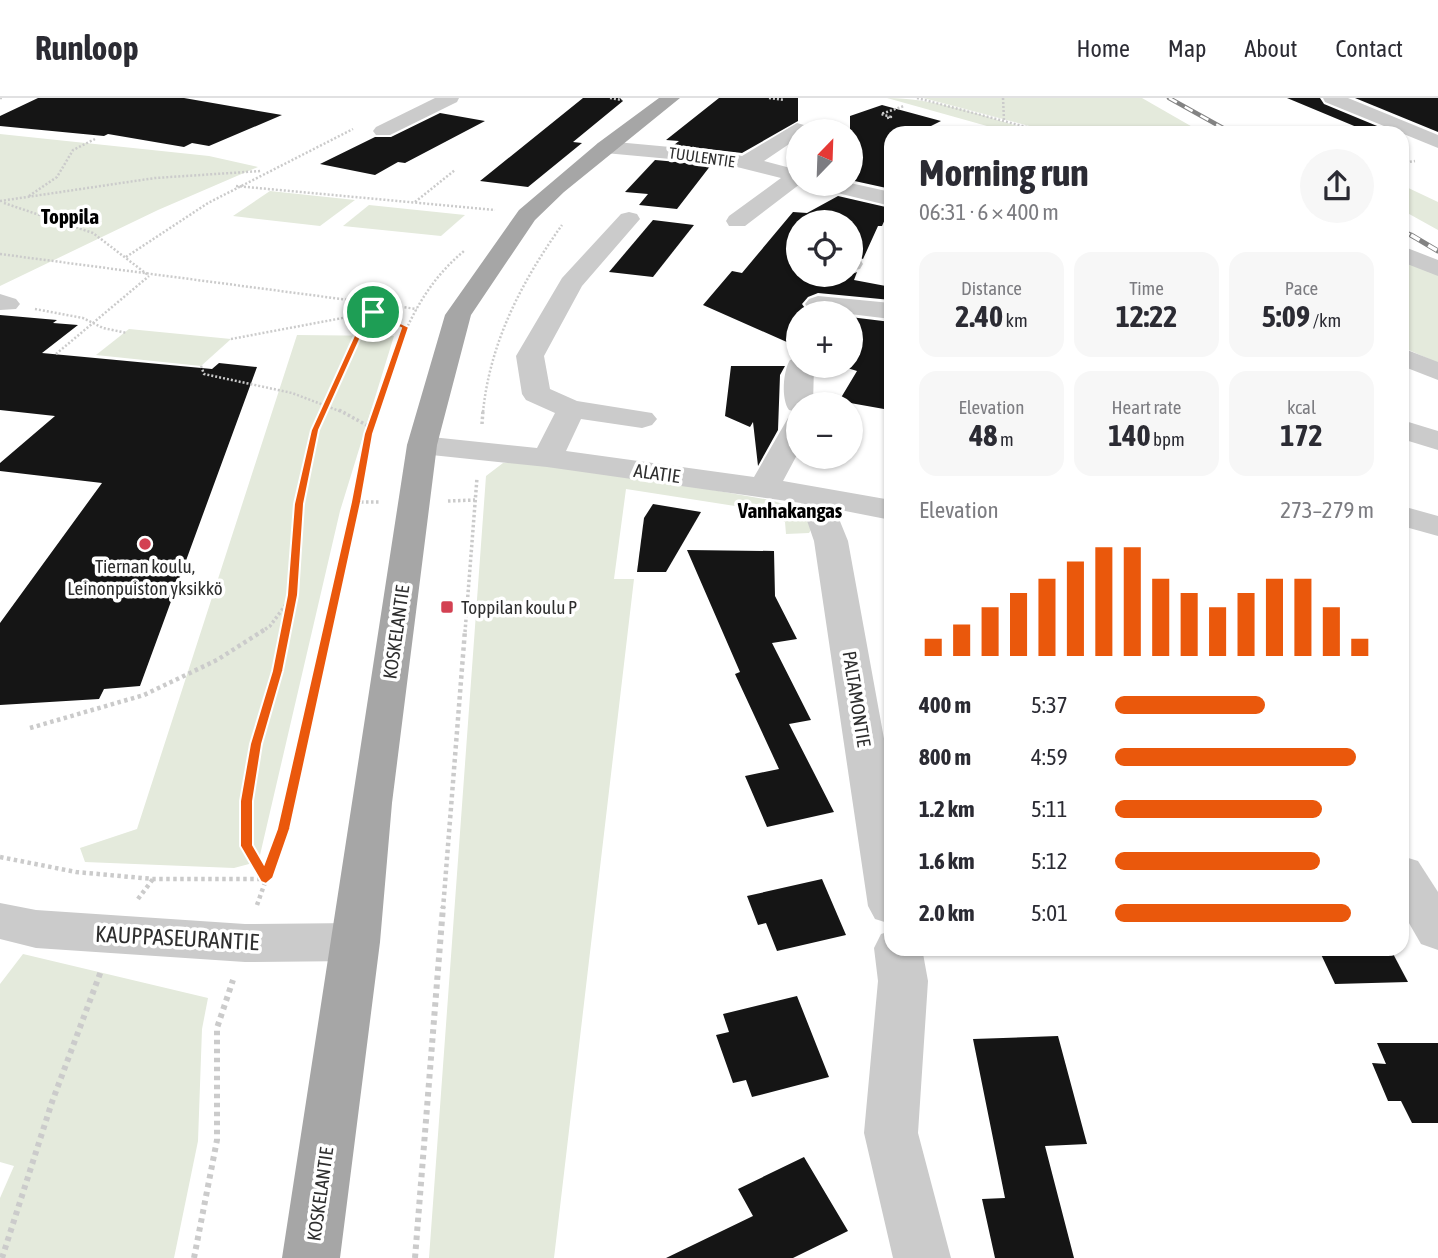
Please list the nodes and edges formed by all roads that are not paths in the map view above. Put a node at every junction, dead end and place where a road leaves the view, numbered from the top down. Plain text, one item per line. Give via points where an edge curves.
1 (450, 98) edge
2 (671, 98) edge
3 (1337, 98) edge
4 (1401, 126) edge
5 (1409, 129) edge
6 (383, 131) dead end
7 (786, 137) edge
8 (1438, 142) edge
9 (605, 146) junction
10 (744, 163) junction
11 (786, 173) edge
12 (786, 185) edge
13 (863, 192) edge
14 (884, 197) edge
15 (629, 219) dead end
16 (737, 220) dead end
17 (1409, 256) edge
18 (1438, 269) edge
19 (832, 287) edge
20 (821, 301) edge
21 (863, 310) edge
22 (884, 311) edge
23 (1409, 359) edge
24 (1438, 372) edge
25 (571, 409) junction
26 (642, 419) dead end
27 (1409, 431) edge
28 (1438, 441) edge
29 (422, 446) junction
30 (786, 447) edge
31 (547, 458) junction
32 (764, 488) junction
33 (814, 495) junction
34 (884, 509) edge
35 (1409, 518) edge
36 (1438, 527) edge
37 (884, 863) edge
38 (1409, 884) edge
39 (0, 922) edge
40 (1438, 931) edge
41 (356, 942) junction
42 (899, 956) edge
43 (311, 1258) edge
44 (922, 1258) edge

1 - 6 street
2 - 9 main road, KOSKELANTIE
3 - 4 street
5 - 8 street
7 - 10 street
9 - 10 street, TUULENTIE
9 - 29 main road, KOSKELANTIE via 527,215 458,315
10 - 11 street, TUULENTIE
12 - 16 street
13 - 14 street
15 - 25 street via 571,283 530,356 536,394
17 - 18 street
19 - 20 street
21 - 22 street
23 - 24 street
25 - 26 street
25 - 31 street
27 - 28 street
29 - 31 street, ALATIE
29 - 41 main road, KOSKELANTIE
30 - 32 street
31 - 32 street, ALATIE
32 - 33 street, ALATIE
33 - 34 street, ALATIE
33 - 37 street, PALTAMONTIE via 831,541
35 - 36 street
38 - 40 street
39 - 41 street, KAUPPASEURANTIE via 36,929 245,943
41 - 43 main road, KOSKELANTIE
42 - 44 street via 903,981 891,1133

